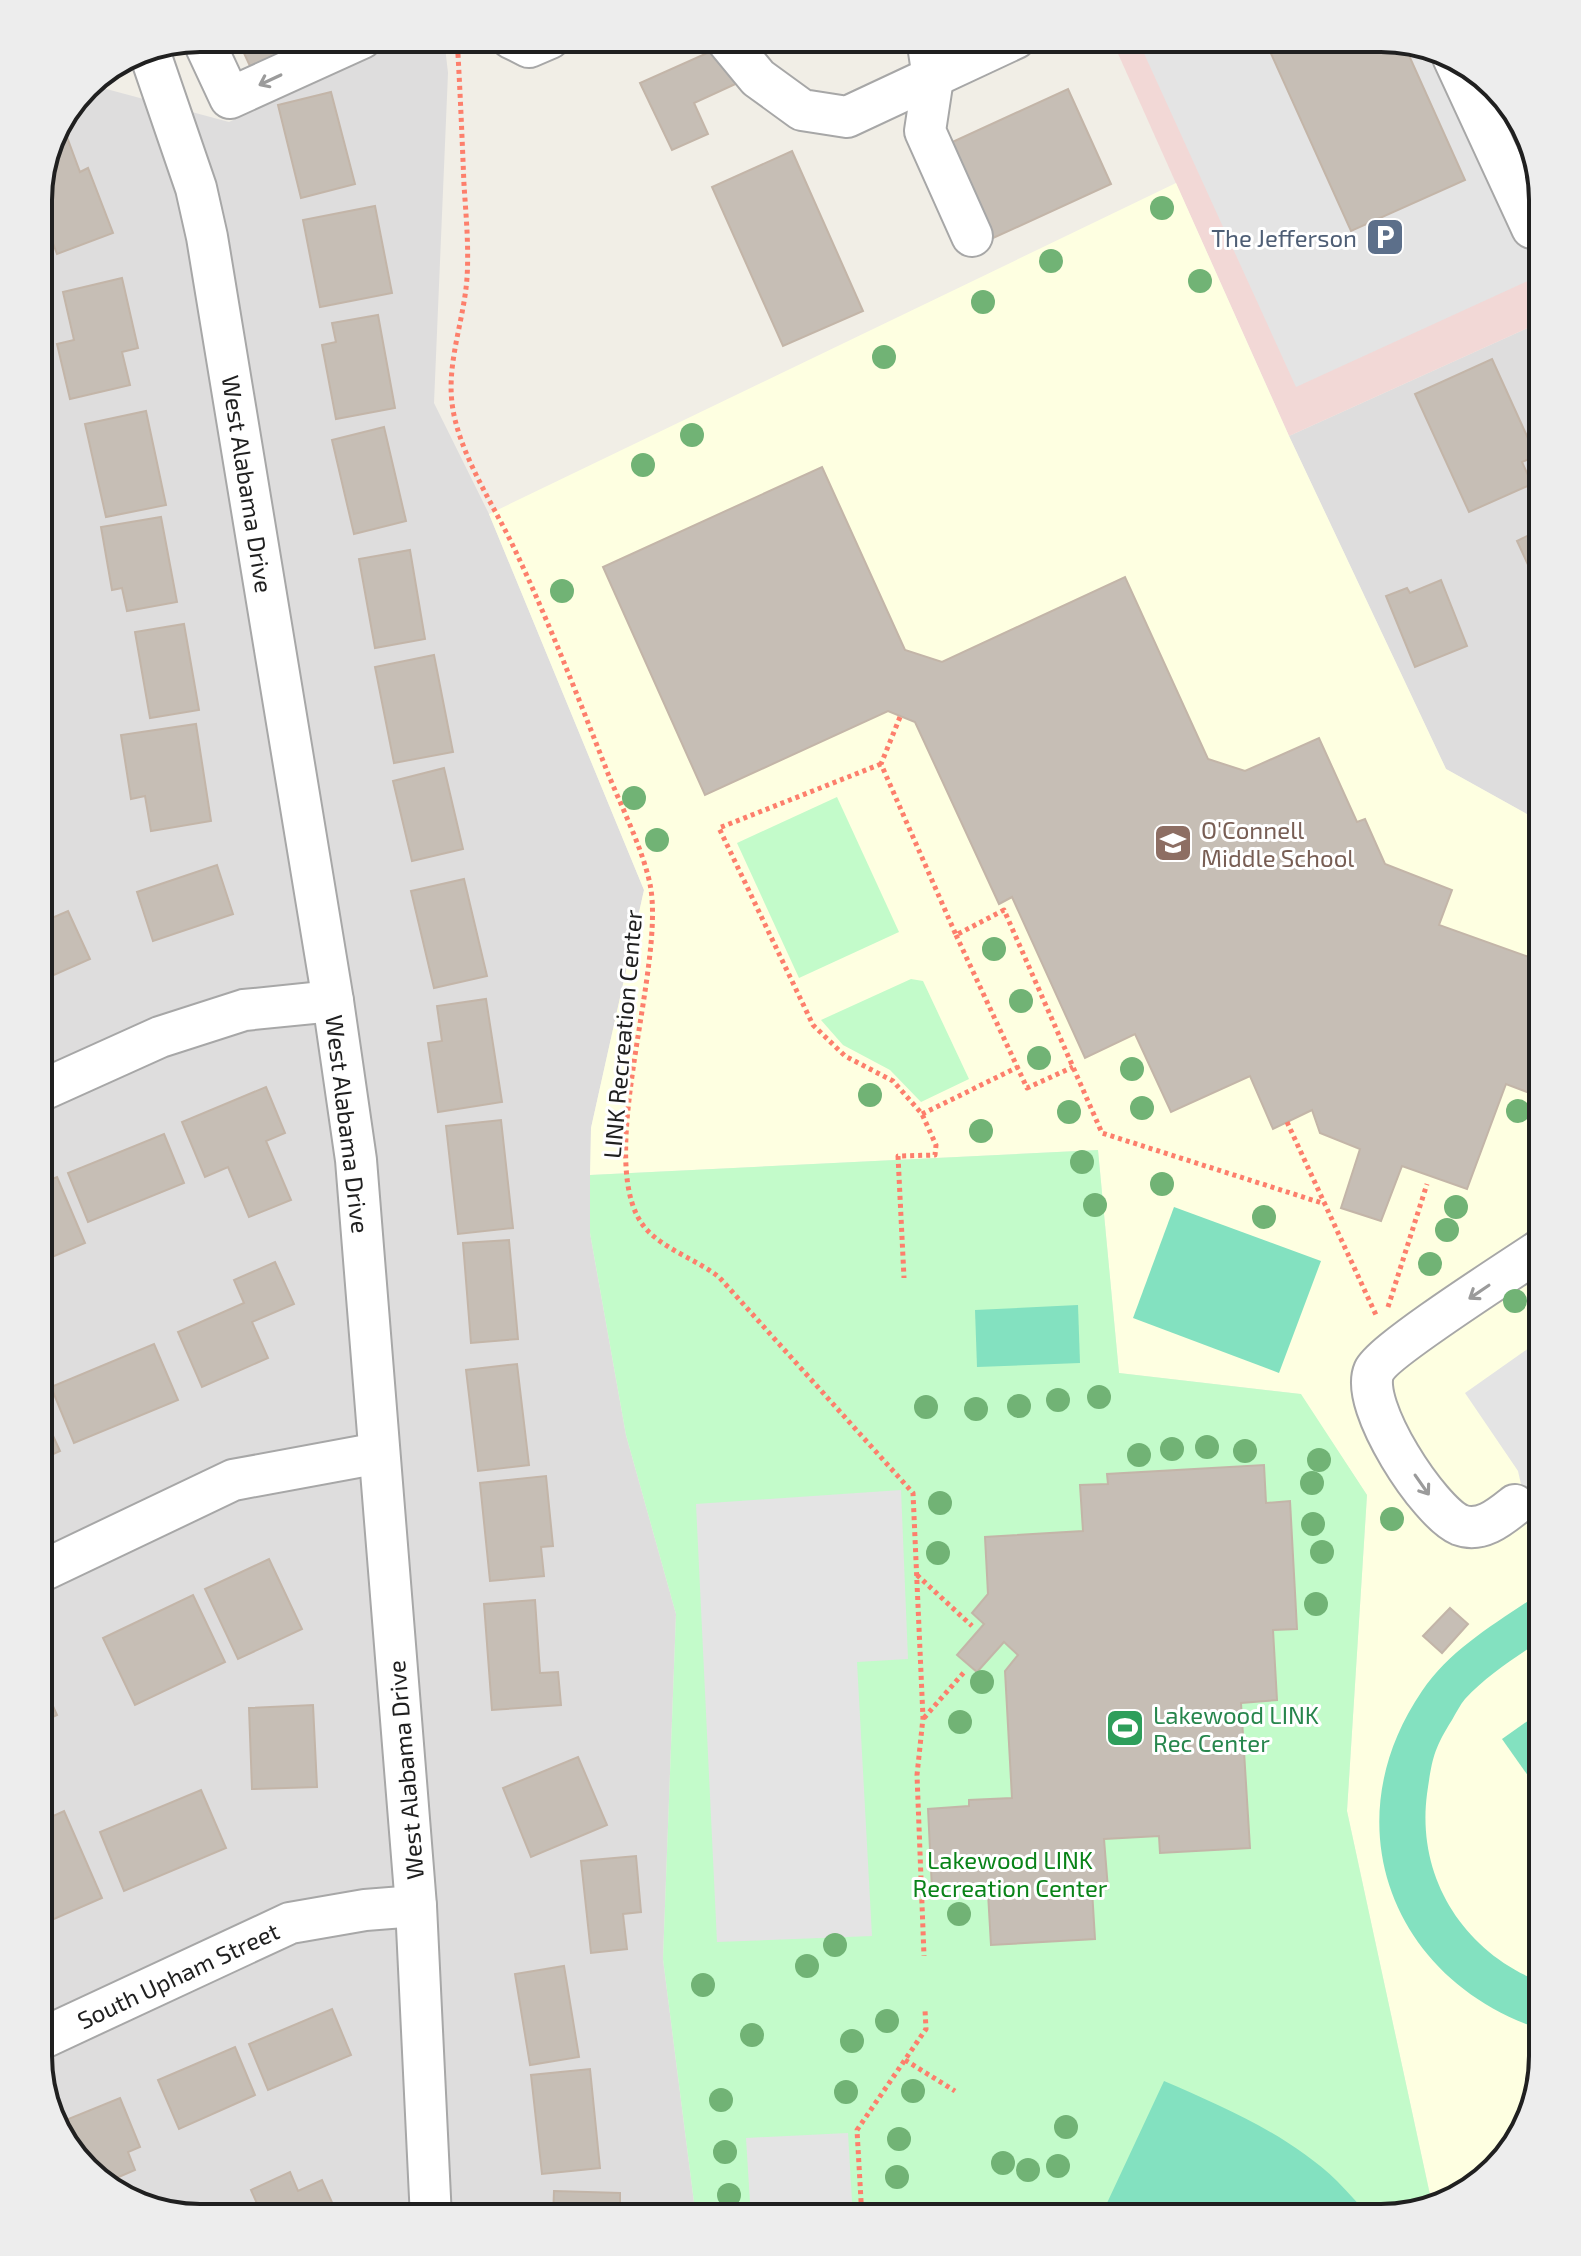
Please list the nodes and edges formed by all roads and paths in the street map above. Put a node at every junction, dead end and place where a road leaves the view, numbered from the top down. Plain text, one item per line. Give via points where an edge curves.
1 (208, 52) edge
2 (324, 52) edge
3 (458, 52) edge
4 (737, 52) edge
5 (929, 52) edge
6 (987, 52) edge
7 (152, 60) edge
8 (1462, 77) edge
9 (933, 78) junction
10 (225, 88) junction
11 (167, 99) junction
12 (1529, 222) edge
13 (972, 236) dead end
14 (900, 717) dead end
15 (881, 764) junction
16 (956, 935) junction
17 (333, 1001) junction
18 (1018, 1067) junction
19 (1073, 1067) junction
20 (52, 1086) edge
21 (922, 1114) junction
22 (1287, 1122) dead end
23 (1427, 1184) dead end
24 (1325, 1204) junction
25 (1529, 1258) edge
26 (904, 1278) dead end
27 (1386, 1313) dead end
28 (1382, 1327) dead end
29 (379, 1453) junction
30 (1515, 1505) dead end
31 (52, 1566) edge
32 (916, 1574) junction
33 (972, 1626) dead end
34 (965, 1671) dead end
35 (923, 1718) junction
36 (416, 1906) junction
37 (924, 1956) dead end
38 (925, 2010) dead end
39 (52, 2034) edge
40 (905, 2060) junction
41 (955, 2091) dead end
42 (430, 2204) edge
43 (861, 2204) edge

1 - 10 street
2 -> 10 street
3 - 32 path, LINK Recreation Center via 467,277 451,374 452,405 461,438 585,716 649,879 654,910 628,1110 627,1174 633,1205 645,1229 719,1277 913,1493
4 - 9 street via 758,78 802,110 847,117
5 - 9 street
6 - 9 street
7 - 11 street, West Alabama Drive
8 - 12 street
9 - 13 street via 925,131
10 - 11 street
11 - 17 street, West Alabama Drive via 207,237
14 - 15 path
15 - 16 path
15 - 21 path via 719,828 813,1025 845,1056 893,1081
16 - 18 path
16 - 19 path via 1004,910
17 - 20 street via 244,1010 160,1037
17 - 29 street, West Alabama Drive via 356,1160
18 - 19 path via 1027,1088
18 - 21 path
19 - 24 path via 1102,1133
21 - 26 path via 935,1155 898,1156
22 - 24 path
23 - 27 path
24 - 28 path
25 -> 30 street via 1396,1348 1375,1369 1371,1388 1388,1437 1441,1513 1462,1526 1486,1525
29 - 31 street via 233,1480
29 - 36 street, West Alabama Drive
32 - 33 path
32 - 35 path, LINK Recreation Center
34 - 35 path
35 - 37 path, LINK Recreation Center via 917,1775
36 - 39 street, South Upham Street via 290,1923
36 - 42 street, West Alabama Drive
38 - 40 path via 926,2029
40 - 41 path
40 - 43 path via 857,2130

